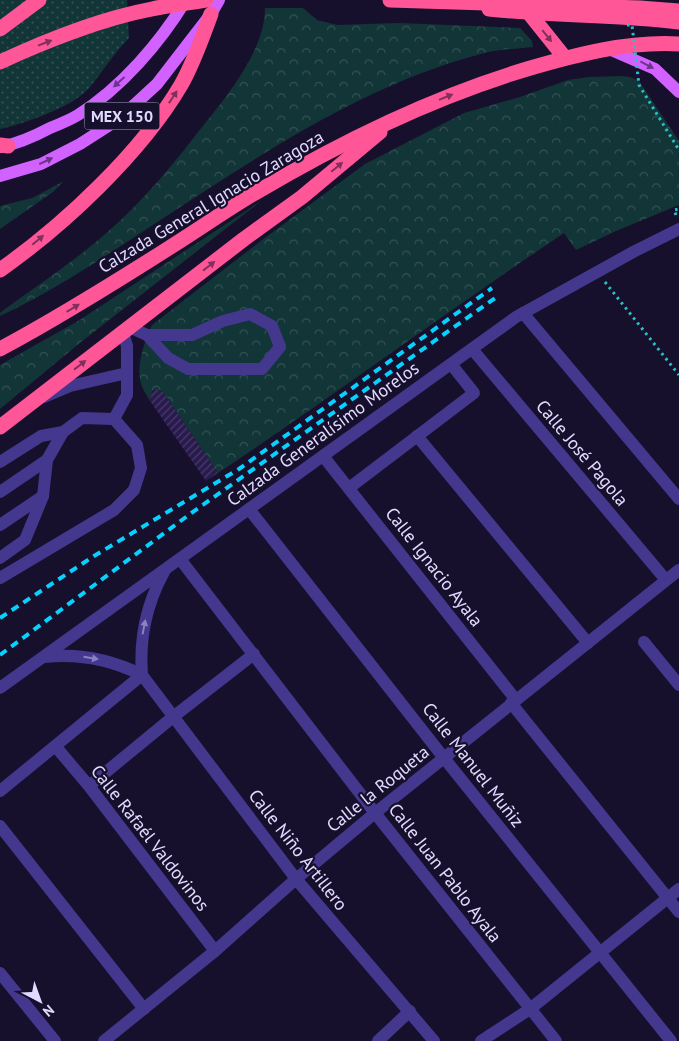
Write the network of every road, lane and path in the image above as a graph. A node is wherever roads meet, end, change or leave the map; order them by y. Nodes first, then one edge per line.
1 (39, 0) edge
2 (186, 0) edge
3 (206, 0) edge
4 (219, 0) edge
5 (390, 0) edge
6 (395, 0) edge
7 (679, 10) edge
8 (529, 13) junction
9 (211, 14) junction
10 (679, 22) edge
11 (623, 25) dead end
12 (0, 29) edge
13 (679, 44) edge
14 (609, 48) junction
15 (565, 58) junction
16 (0, 62) edge
17 (679, 92) edge
18 (400, 115) junction
19 (3, 146) edge
20 (679, 150) edge
21 (0, 176) edge
22 (679, 208) edge
23 (674, 210) dead end
24 (679, 229) edge
25 (0, 270) edge
26 (597, 272) junction
27 (523, 313) junction
28 (126, 330) junction
29 (147, 335) junction
30 (0, 349) edge
31 (472, 349) junction
32 (451, 364) junction
33 (127, 373) junction
34 (679, 375) edge
35 (35, 400) junction
36 (114, 419) junction
37 (0, 427) edge
38 (63, 432) junction
39 (417, 436) junction
40 (324, 456) junction
41 (47, 460) junction
42 (0, 462) edge
43 (349, 488) junction
44 (0, 492) edge
45 (43, 496) junction
46 (679, 499) edge
47 (249, 509) junction
48 (0, 525) edge
49 (0, 558) edge
50 (180, 559) junction
51 (165, 569) junction
52 (679, 570) edge
53 (0, 578) edge
54 (666, 580) junction
55 (644, 642) dead end
56 (588, 643) junction
57 (254, 654) junction
58 (43, 658) junction
59 (142, 675) junction
60 (679, 685) edge
61 (0, 688) edge
62 (514, 701) junction
63 (173, 716) junction
64 (56, 747) junction
65 (444, 758) junction
66 (88, 786) junction
67 (0, 792) edge
68 (375, 812) junction
69 (0, 826) edge
70 (296, 879) junction
71 (679, 889) edge
72 (668, 898) junction
73 (679, 912) edge
74 (215, 951) junction
75 (600, 953) junction
76 (0, 973) edge
77 (144, 1009) junction
78 (530, 1009) junction
79 (410, 1012) junction
80 (55, 1041) edge
81 (104, 1041) edge
82 (378, 1041) edge
83 (434, 1041) edge
84 (481, 1041) edge
85 (556, 1041) edge
86 (671, 1041) edge

1 - 12 highway
2 -> 19 main road, MEX 150
16 -> 3 highway, bridge
4 - 9 main road
5 - 7 highway, bridge
6 - 8 highway
8 - 10 highway
8 -> 15 highway
21 -> 9 main road, MEX 150
25 -> 9 highway
11 - 20 path, bridge
13 - 14 highway, Calzada General Ignacio Zaragoza
14 - 15 highway, Calzada General Ignacio Zaragoza
14 -> 17 main road
18 -> 15 highway, Calzada General Ignacio Zaragoza
28 -> 18 highway
30 -> 18 highway, Calzada General Ignacio Zaragoza
22 - 23 path
24 - 26 street, Calzada Generalísimo Morelos
26 - 27 street, Calzada Generalísimo Morelos
26 - 34 path
27 - 31 street, Calzada Generalísimo Morelos
27 - 46 street
28 - 29 street
28 - 33 street
35 -> 28 highway
29 - 29 street
31 - 32 street, Calzada Generalísimo Morelos
31 - 54 street, Calle José Pagola
32 - 39 street
32 - 40 street, Calzada Generalísimo Morelos
33 - 35 street
33 - 36 street
35 - 37 highway
36 - 38 street
36 - 53 street
38 - 41 street
38 - 42 street
39 - 43 street
39 - 56 street
40 - 43 street, Calle Ignacio Ayala
40 - 47 street, Calzada Generalísimo Morelos
41 - 44 street
41 - 45 street
43 - 62 street, Calle Ignacio Ayala
45 - 48 street
45 - 49 street
47 - 50 street, Calzada Generalísimo Morelos
47 - 65 street, Calle Manuel Muñiz
50 - 51 street, Calzada Generalísimo Morelos
50 - 57 street, Calle Juan Pablo Ayala
51 - 58 street, Calzada Generalísimo Morelos
59 -> 51 street
52 - 54 street, Calle la Roqueta
54 - 56 street, Calle la Roqueta
55 - 60 street
56 - 62 street, Calle la Roqueta
57 - 63 street
57 - 68 street, Calle Juan Pablo Ayala
58 -> 59 street
58 - 61 street, Calzada Generalísimo Morelos
59 - 63 street, Calle Niño Artillero
59 - 64 street
62 - 65 street, Calle la Roqueta
62 - 72 street, Calle Ignacio Ayala
63 - 66 street
63 - 70 street, Calle Niño Artillero
64 - 66 street, Calle Rafaél Valdovinos
64 - 67 street
65 - 68 street, Calle la Roqueta
65 - 75 street, Calle Manuel Muñiz
66 - 74 street, Calle Rafaél Valdovinos
68 - 70 street, Calle la Roqueta
68 - 78 street, Calle Juan Pablo Ayala
69 - 77 street
70 - 74 street, Calle la Roqueta
70 - 79 street, Calle Niño Artillero
71 - 72 street
72 - 73 street, Calle Ignacio Ayala
72 - 75 street
74 - 77 street, Calle la Roqueta
75 - 78 street
75 - 86 street, Calle Manuel Muñiz
76 - 80 street
77 - 81 street, Calle la Roqueta
78 - 84 street
78 - 85 street, Calle Juan Pablo Ayala
79 - 82 street
79 - 83 street, Calle Niño Artillero

